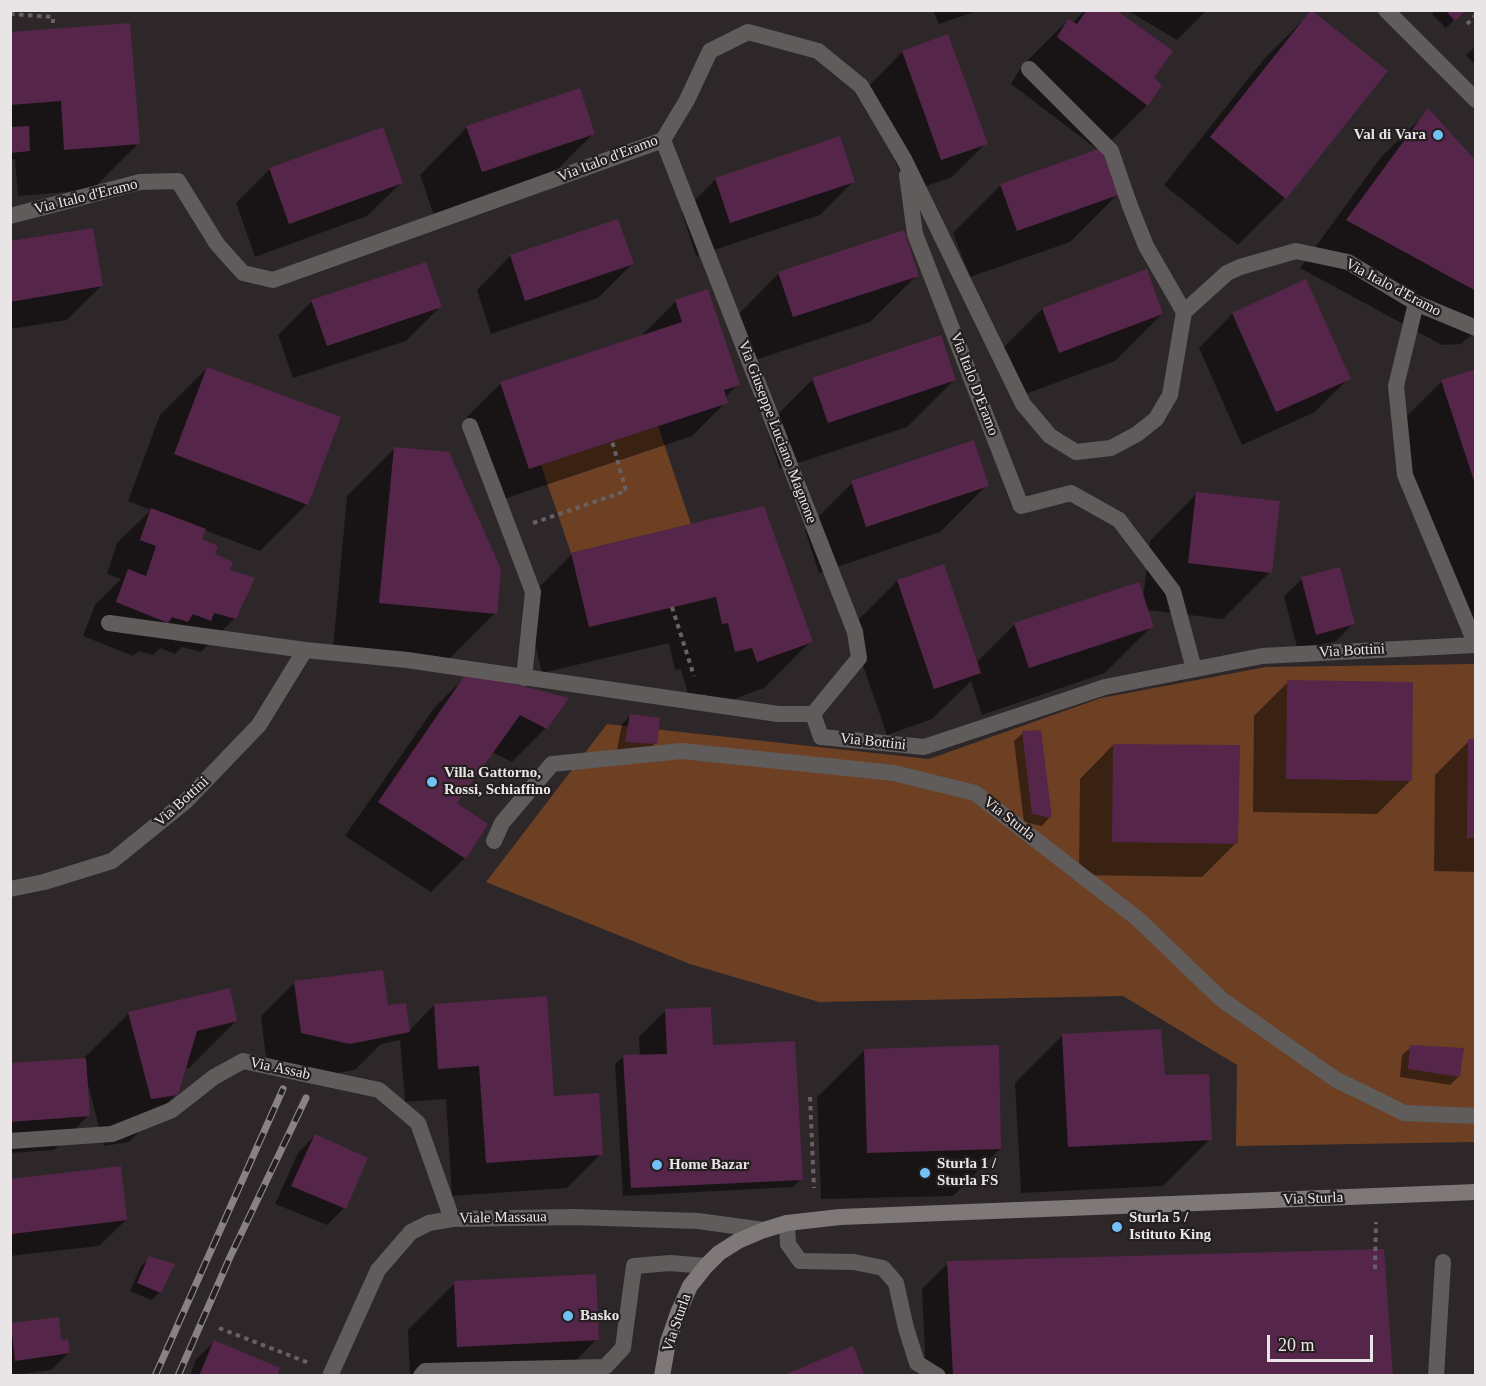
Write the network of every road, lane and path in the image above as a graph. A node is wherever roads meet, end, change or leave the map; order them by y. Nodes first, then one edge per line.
1 (1386, 10) edge
2 (10, 14) edge
3 (1476, 15) edge
4 (53, 23) dead end
5 (1467, 24) dead end
6 (1029, 69) dead end
7 (1476, 100) edge
8 (663, 140) junction
9 (904, 159) junction
10 (10, 216) edge
11 (1416, 303) junction
12 (1184, 312) junction
13 (1476, 328) edge
14 (470, 426) dead end
15 (612, 441) dead end
16 (510, 531) junction
17 (672, 607) dead end
18 (109, 623) dead end
19 (1475, 645) edge
20 (305, 650) junction
21 (1194, 669) junction
22 (524, 678) junction
23 (702, 703) junction
24 (813, 714) junction
25 (494, 841) dead end
26 (10, 890) edge
27 (810, 1097) dead end
28 (1476, 1116) edge
29 (10, 1141) edge
30 (814, 1188) dead end
31 (1476, 1192) edge
32 (452, 1219) junction
33 (787, 1223) junction
34 (1375, 1226) dead end
35 (764, 1230) junction
36 (1443, 1262) dead end
37 (706, 1266) junction
38 (1375, 1269) dead end
39 (219, 1329) dead end
40 (331, 1374) edge
41 (421, 1376) edge
42 (662, 1376) edge
43 (938, 1376) edge
44 (1436, 1376) edge

1 - 7 street
2 - 4 path
3 - 5 path
6 - 12 street
8 - 9 street, Via Italo d'Eramo
8 - 10 street, Via Italo d'Eramo
8 - 24 street, Via Giuseppe Luciano Magnone
9 - 12 street, Via Italo d'Eramo
9 - 21 street, Via Italo D'Eramo
11 - 12 street, Via Italo d'Eramo
11 - 13 street, Via Italo d'Eramo
11 - 19 street
14 - 16 street
15 - 16 path
16 - 22 street
17 - 23 path
18 - 20 street
19 - 21 street, Via Bottini
20 - 22 street
20 - 26 street, Via Bottini
21 - 24 street, Via Bottini
22 - 23 street
23 - 24 street
25 - 28 street, Via Sturla
27 - 30 path
29 - 32 street, Via Assab
31 - 33 main road, Via Sturla
32 - 35 street, Viale Massaua
32 - 40 street, Viale Massaua
33 - 35 main road, Via Sturla
33 - 43 street
34 - 38 path
35 - 37 main road, Via Sturla
36 - 44 street
37 - 41 street
37 - 42 main road, Via Sturla
39 - 40 path

